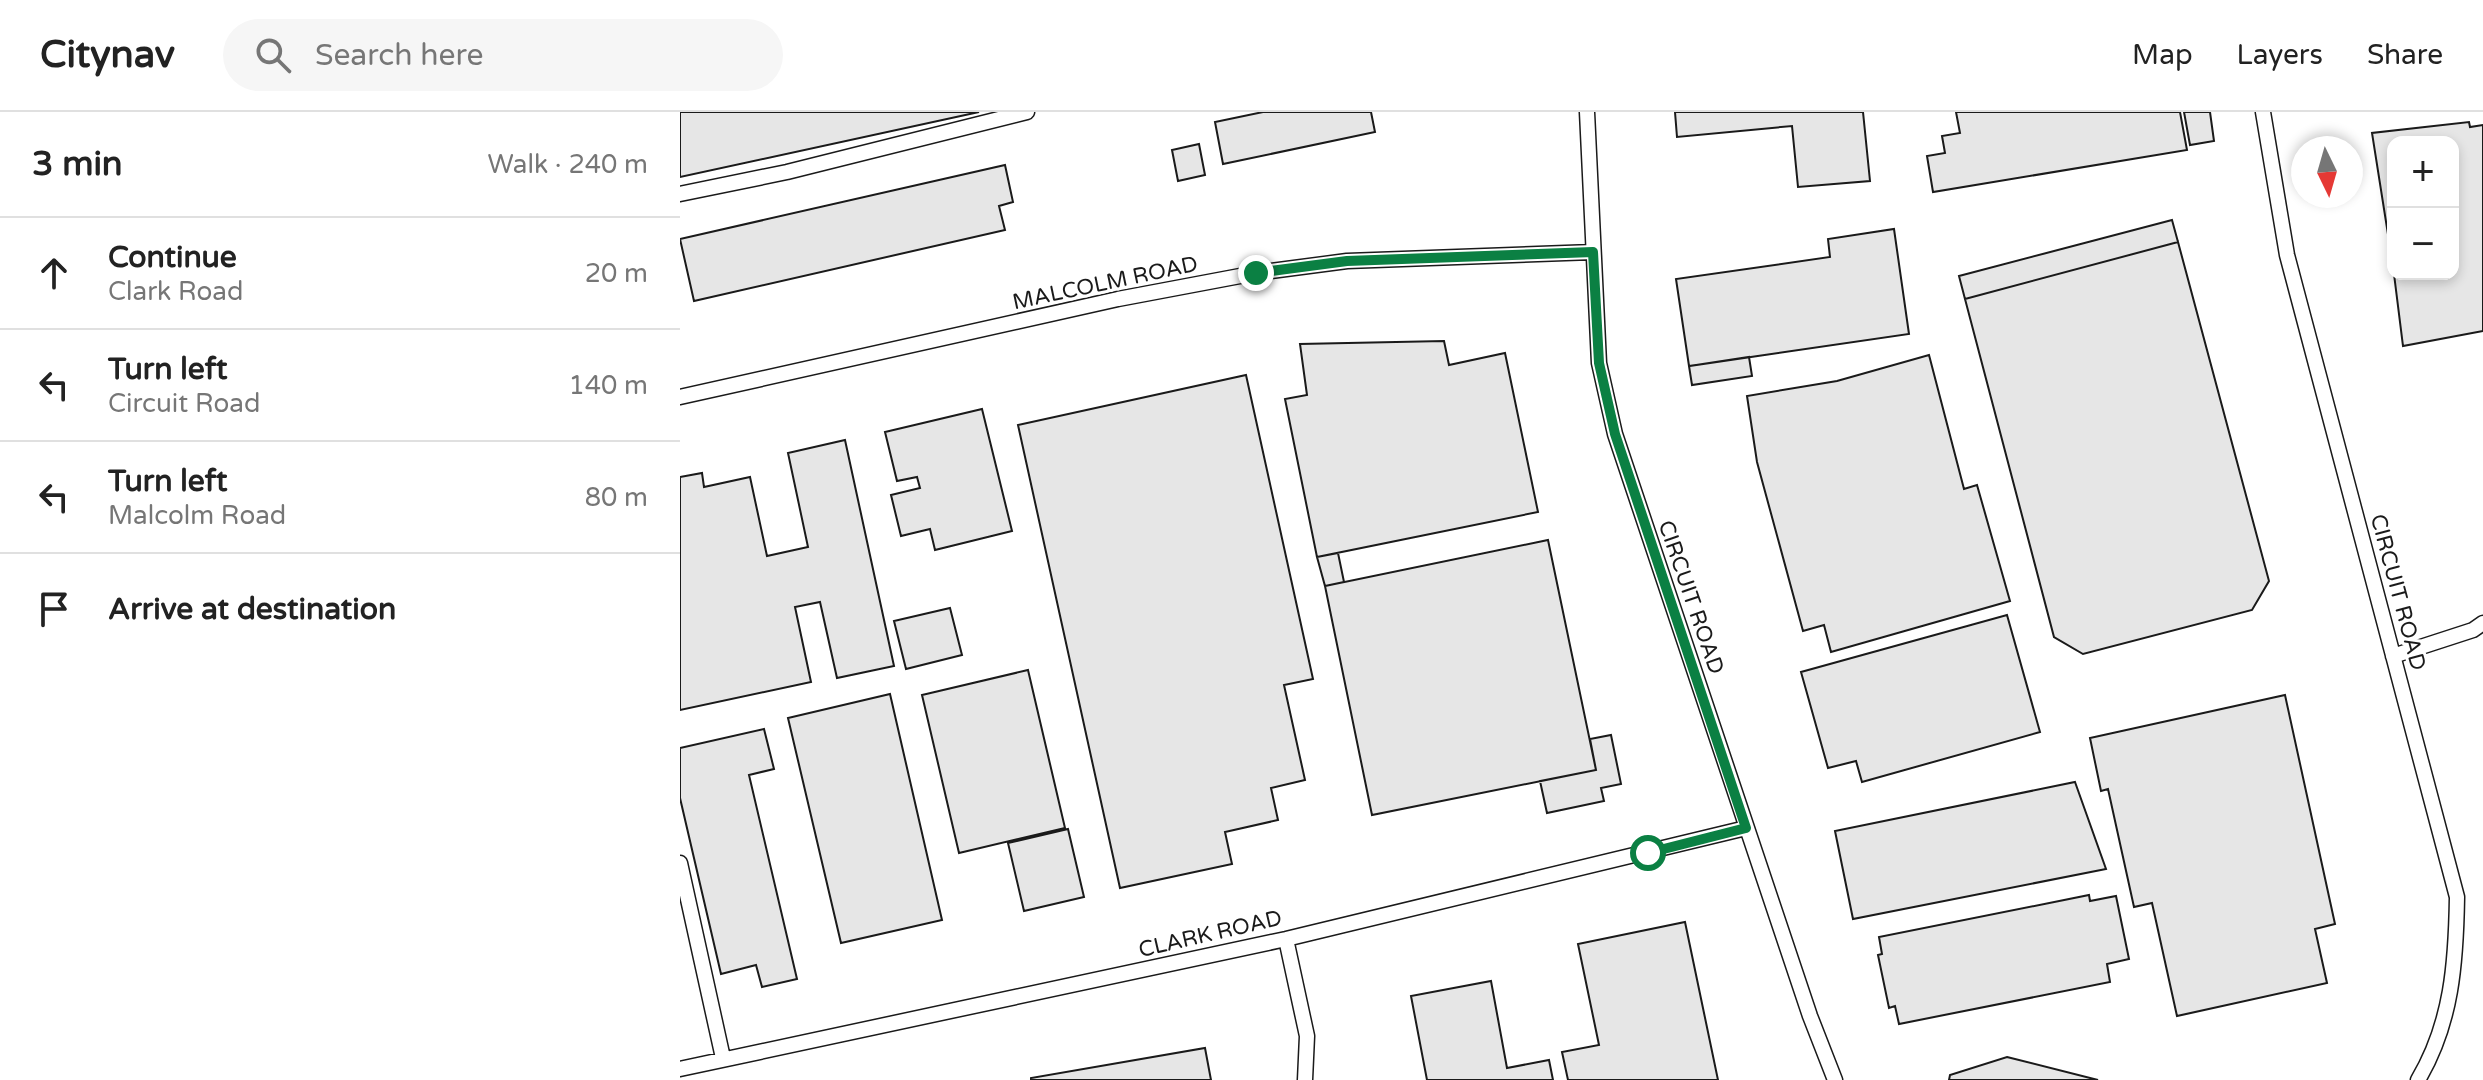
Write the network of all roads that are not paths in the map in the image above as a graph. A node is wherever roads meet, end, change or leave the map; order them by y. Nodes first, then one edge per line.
1 (1027, 112) edge
2 (1587, 112) edge
3 (2263, 112) edge
4 (680, 194) edge
5 (1593, 252) junction
6 (680, 397) edge
7 (2480, 631) edge
8 (2393, 656) junction
9 (1746, 828) junction
10 (680, 863) edge
11 (1286, 939) junction
12 (723, 1058) junction
13 (680, 1069) edge
14 (2425, 1077) edge
15 (1305, 1080) edge
16 (1835, 1080) edge

1 - 4 lane
2 - 5 lane, CIRCUIT ROAD
3 - 8 lane, CIRCUIT ROAD
5 - 6 lane, MALCOLM ROAD
5 - 9 lane, CIRCUIT ROAD
7 - 8 lane
8 - 14 lane, CIRCUIT ROAD
9 - 11 lane, CLARK ROAD
9 - 16 lane, CIRCUIT ROAD
10 - 12 lane
11 - 12 lane, CLARK ROAD
11 - 15 lane
12 - 13 lane, CLARK ROAD

